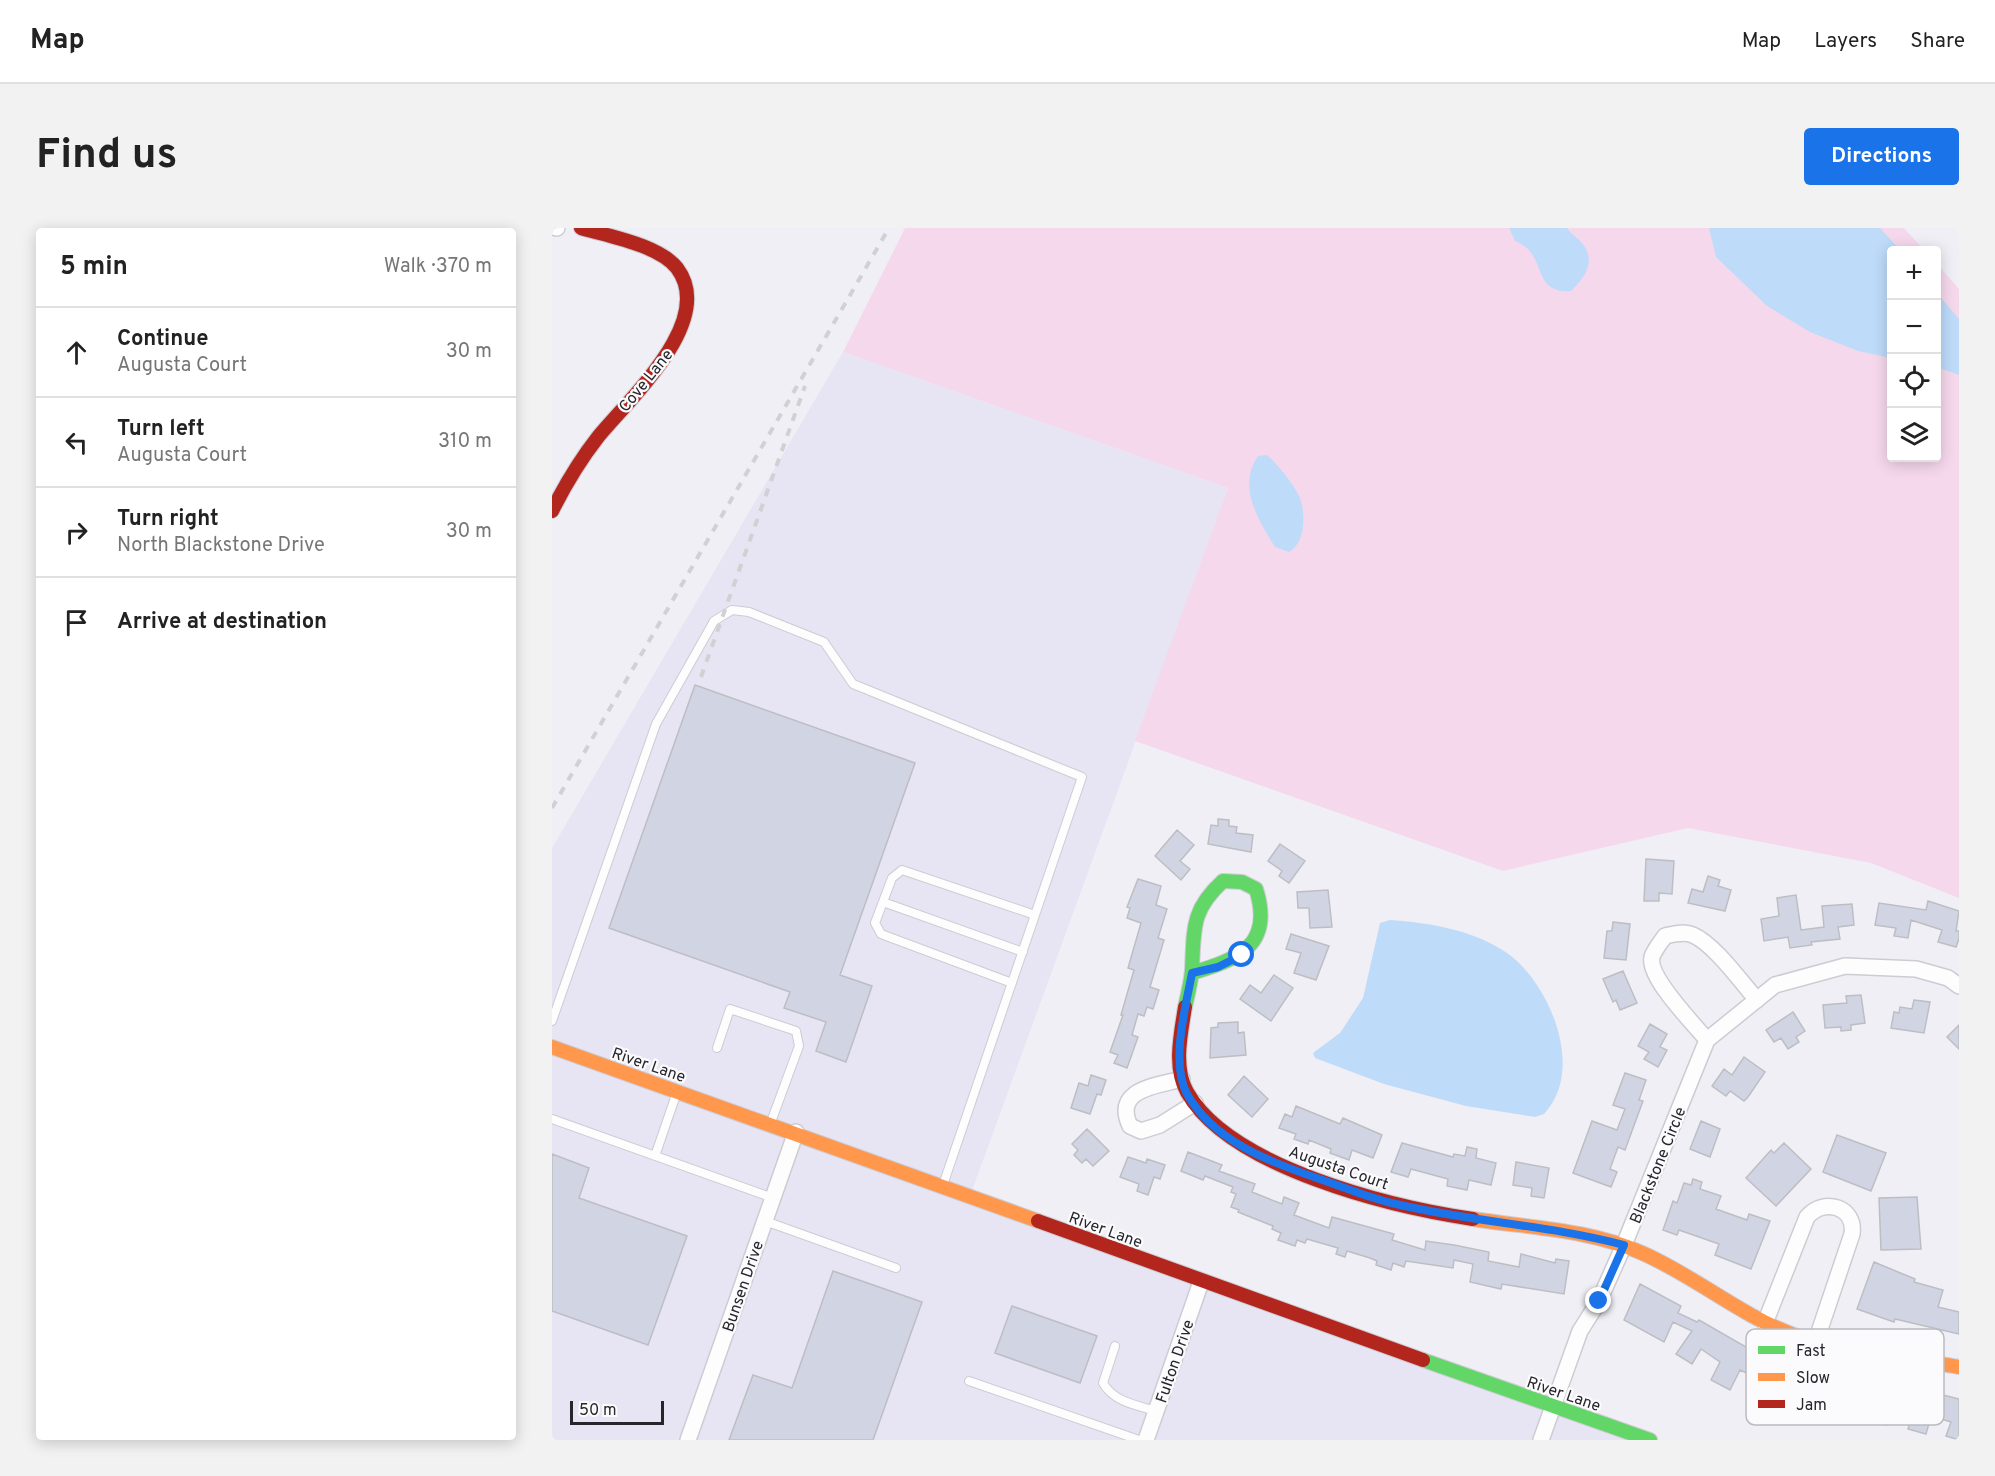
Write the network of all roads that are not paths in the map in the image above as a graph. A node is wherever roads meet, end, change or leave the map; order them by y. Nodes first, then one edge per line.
1 (581, 228) edge
2 (552, 511) edge
3 (883, 902) junction
4 (1035, 915) junction
5 (1023, 952) junction
6 (1192, 973) junction
7 (1012, 983) junction
8 (1959, 986) edge
9 (1757, 1000) junction
10 (552, 1021) edge
11 (1707, 1040) junction
12 (552, 1047) edge
13 (717, 1047) dead end
14 (1182, 1079) junction
15 (677, 1091) junction
16 (1195, 1103) junction
17 (552, 1119) edge
18 (770, 1123) junction
19 (796, 1132) junction
20 (655, 1156) junction
21 (943, 1186) junction
22 (773, 1198) junction
23 (765, 1221) junction
24 (1624, 1245) junction
25 (896, 1268) dead end
26 (1201, 1282) junction
27 (1765, 1323) junction
28 (1779, 1329) edge
29 (1820, 1329) edge
30 (1114, 1346) dead end
31 (1944, 1364) edge
32 (1959, 1367) edge
33 (969, 1381) dead end
34 (1552, 1407) junction
35 (1156, 1411) junction
36 (688, 1440) edge
37 (1139, 1440) edge
38 (1146, 1440) edge
39 (1541, 1440) edge
40 (1650, 1440) edge

1 - 2 street, Cove Lane
3 - 4 lane
3 - 5 lane
3 - 7 lane
4 - 5 lane
4 - 10 lane
5 - 7 lane
6 - 6 street, Augusta Court
6 - 14 street, Augusta Court
7 - 21 lane
8 - 9 street, Blackstone Circle
9 - 11 street, Blackstone Circle
9 - 11 street
11 - 24 street, Blackstone Circle
12 - 15 street, River Lane
13 - 18 lane
14 - 16 street, Augusta Court
14 - 16 street
15 - 18 street, River Lane
15 - 20 lane
16 - 24 street, Augusta Court
17 - 20 lane
18 - 19 street, River Lane
19 - 21 street, River Lane
19 - 22 street, Bunsen Drive
20 - 22 lane
21 - 26 street, River Lane
22 - 23 street, Bunsen Drive
23 - 25 lane
23 - 36 street, Bunsen Drive
24 - 27 street
24 - 34 street, Blackstone Circle
26 - 34 street, River Lane
26 - 35 street, Fulton Drive
27 - 28 street
27 - 29 street
30 - 35 lane
31 - 32 street
33 - 37 lane
34 - 39 street, Blackstone Circle
34 - 40 street, River Lane
35 - 38 street, Fulton Drive

